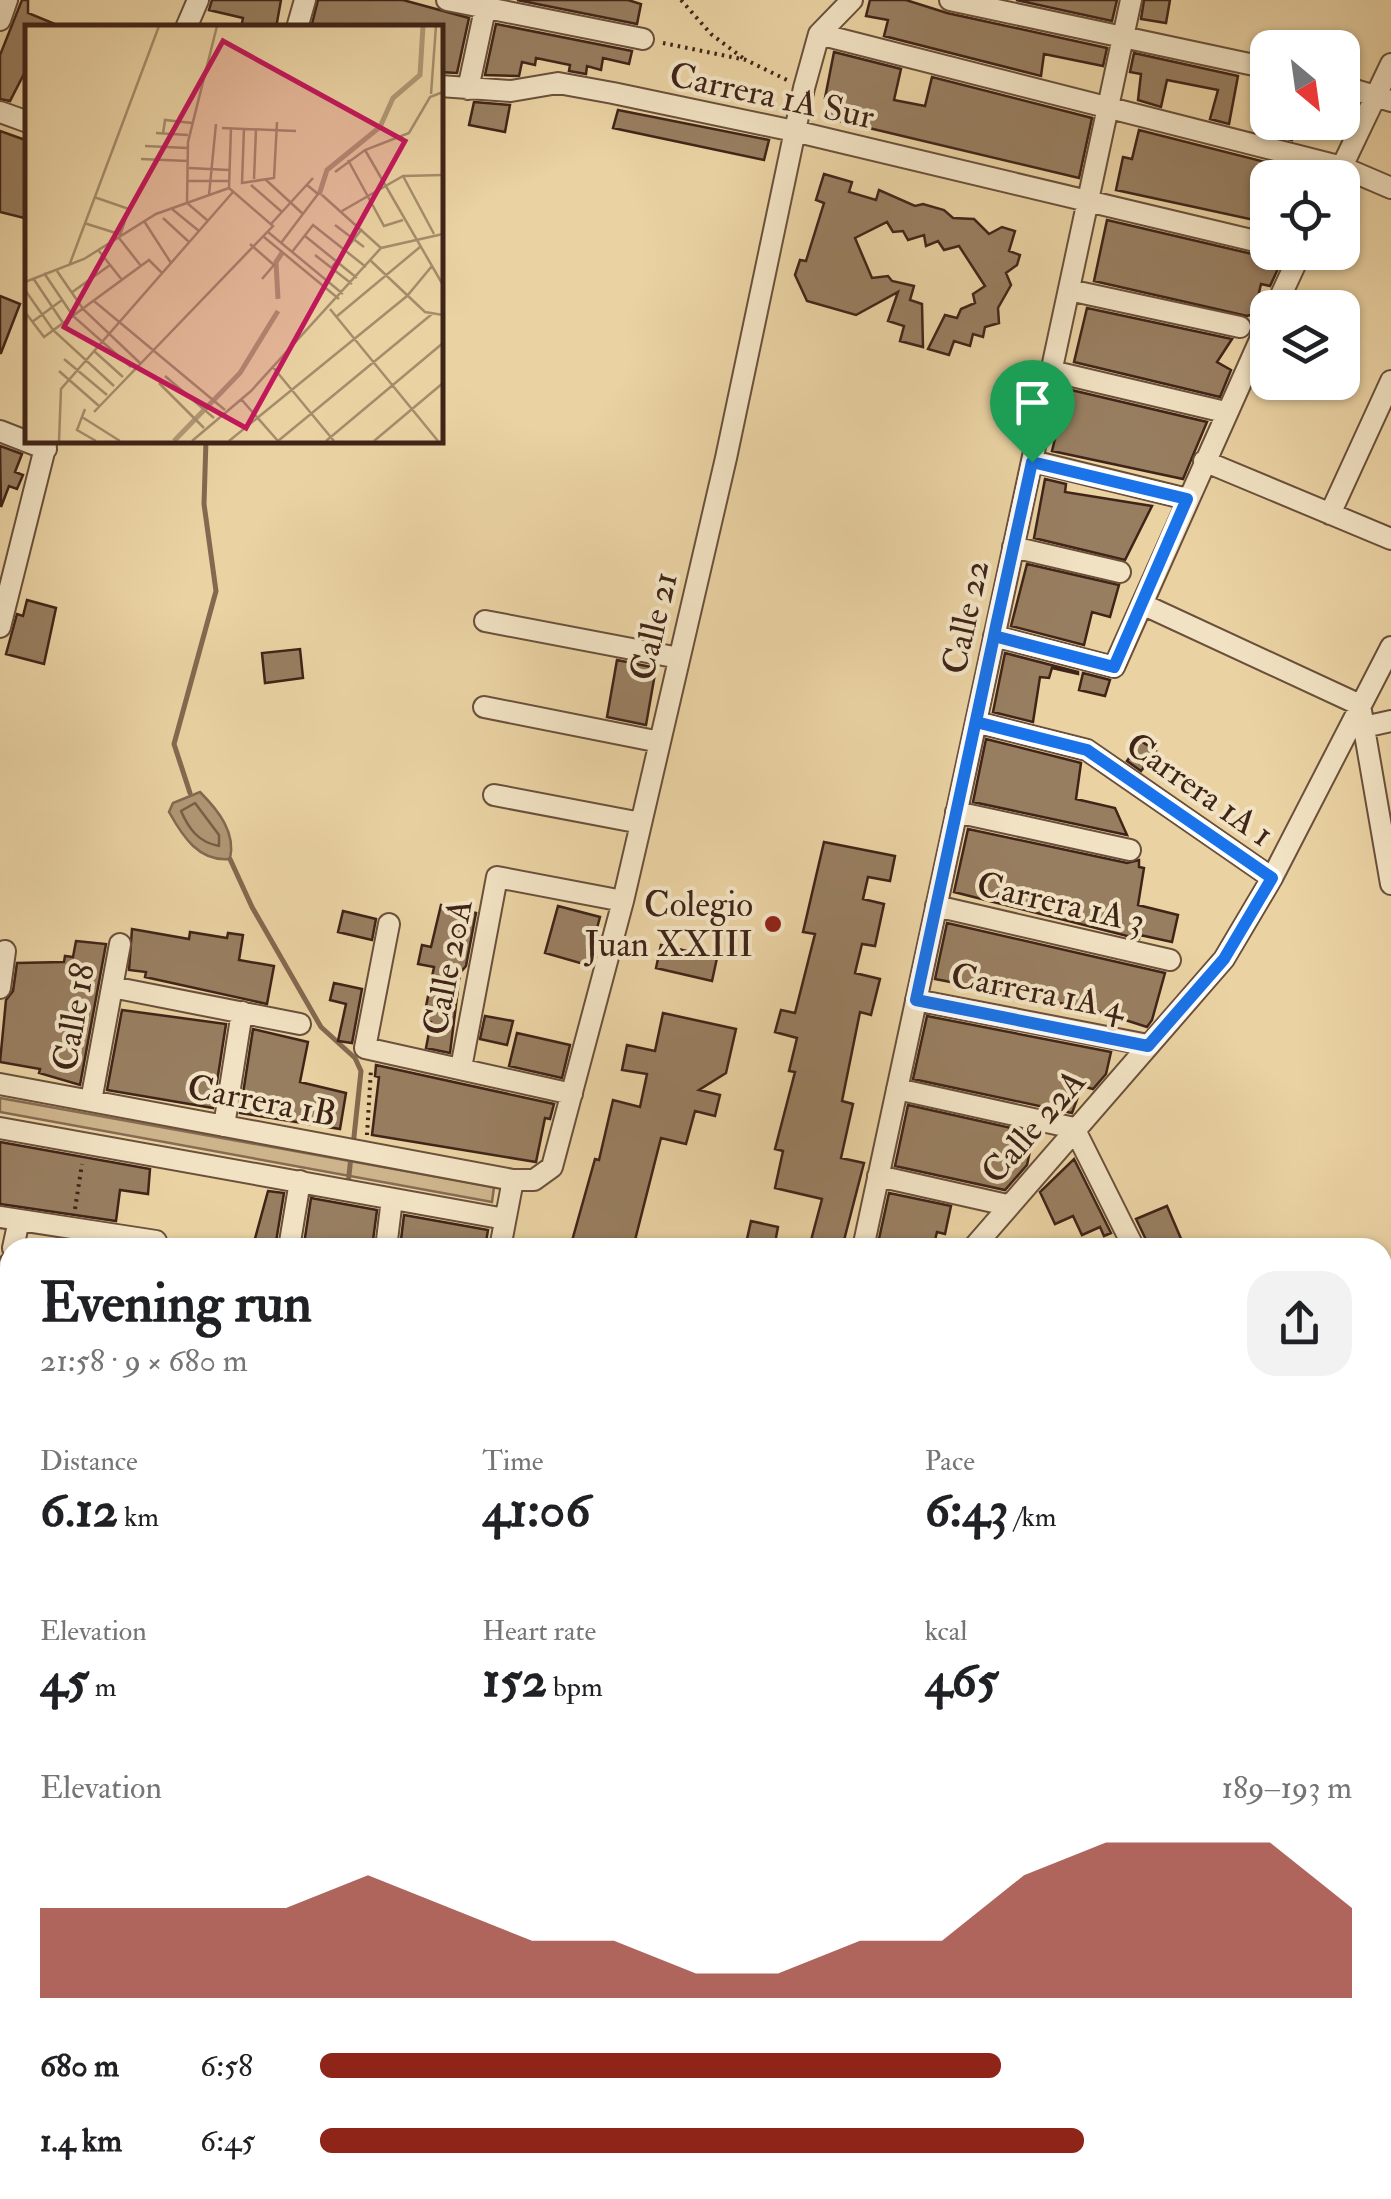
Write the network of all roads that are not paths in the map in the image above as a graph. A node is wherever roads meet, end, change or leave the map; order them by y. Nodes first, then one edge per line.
1 (7, 0) edge
2 (198, 0) edge
3 (304, 0) edge
4 (447, 0) edge
5 (852, 0) edge
6 (950, 0) edge
7 (1131, 0) edge
8 (486, 4) edge
9 (0, 20) edge
10 (187, 25) edge
11 (298, 25) edge
12 (820, 34) junction
13 (1123, 37) junction
14 (644, 40) road end
15 (1250, 64) edge
16 (1391, 64) edge
17 (442, 86) edge
18 (468, 88) junction
19 (1384, 98) edge
20 (1108, 105) junction
21 (0, 112) edge
22 (25, 121) edge
23 (794, 131) junction
24 (1298, 160) edge
25 (1347, 160) edge
26 (1360, 178) edge
27 (1391, 188) edge
28 (1088, 202) junction
29 (1250, 240) edge
30 (1069, 290) junction
31 (1240, 327) dead end
32 (1250, 360) edge
33 (1051, 371) junction
34 (1391, 381) edge
35 (1225, 412) junction
36 (0, 430) edge
37 (25, 438) edge
38 (46, 444) edge
39 (1204, 461) junction
40 (1032, 462) junction
41 (1187, 499) junction
42 (1330, 514) junction
43 (1391, 540) edge
44 (1013, 547) junction
45 (1120, 572) dead end
46 (1142, 604) junction
47 (485, 621) dead end
48 (0, 626) edge
49 (994, 636) junction
50 (1391, 647) edge
51 (679, 658) junction
52 (1360, 704) junction
53 (484, 707) dead end
54 (1391, 721) edge
55 (976, 722) junction
56 (1364, 726) junction
57 (660, 742) junction
58 (494, 795) dead end
59 (956, 812) junction
60 (641, 824) junction
61 (1130, 850) dead end
62 (1272, 878) junction
63 (1391, 884) edge
64 (623, 901) junction
65 (936, 906) junction
66 (388, 924) dead end
67 (120, 944) dead end
68 (5, 951) dead end
69 (1170, 960) dead end
70 (112, 986) junction
71 (0, 988) edge
72 (916, 1000) junction
73 (242, 1012) junction
74 (300, 1024) dead end
75 (1148, 1046) junction
76 (460, 1068) junction
77 (0, 1084) edge
78 (897, 1089) junction
79 (572, 1094) junction
80 (90, 1101) junction
81 (224, 1126) junction
82 (0, 1128) edge
83 (1074, 1128) junction
84 (878, 1176) junction
85 (513, 1180) junction
86 (300, 1181) junction
87 (392, 1199) junction
88 (1007, 1206) junction
89 (9, 1218) edge
90 (505, 1219) junction
91 (137, 1238) edge
92 (291, 1238) edge
93 (387, 1238) edge
94 (502, 1238) edge
95 (865, 1238) edge
96 (981, 1238) edge
97 (1129, 1238) edge

1 - 9 street
2 - 10 street
3 - 11 street
4 - 8 street
5 - 12 street, Calle 21
6 - 13 street
7 - 13 street, Calle 22
8 - 14 street
8 - 18 street
12 - 20 street
12 - 23 street, Calle 21
13 - 15 street
13 - 20 street, Calle 22
16 - 19 street
17 - 18 street, Carrera 1A Sur
18 - 23 street, Carrera 1A Sur
19 - 25 street
20 - 24 street
20 - 28 street, Calle 22
21 - 22 street
23 - 28 street, Carrera 1A Sur
23 - 51 street, Calle 21
26 - 27 street
28 - 29 street, Carrera 1A Sur
28 - 30 street, Calle 22
30 - 31 street
30 - 33 street, Calle 22
32 - 35 street
33 - 35 street
33 - 40 street, Calle 22
34 - 42 street
35 - 39 street
36 - 37 street
38 - 48 street
39 - 41 street
39 - 42 street
40 - 41 street
40 - 44 street, Calle 22
41 - 46 street
42 - 43 street
44 - 45 street
44 - 49 street, Calle 22
46 - 49 street
46 - 52 street
47 - 51 street
49 - 55 street, Calle 22
50 - 52 street, Calle 22A
51 - 57 street, Calle 21
52 - 56 street
52 - 62 street, Calle 22A
53 - 57 street
54 - 56 street
55 - 59 street, Calle 22
55 - 62 street, Carrera 1A 1
56 - 63 street
57 - 60 street, Calle 21
58 - 60 street
59 - 61 street
59 - 65 street, Calle 22
60 - 64 street, Calle 21
62 - 75 street, Calle 22A
64 - 76 street, Calle 20A
64 - 79 street, Calle 21
65 - 69 street, Carrera 1A 3
65 - 72 street, Calle 22
66 - 76 street
67 - 70 street, Calle 18
68 - 71 street
70 - 73 street
70 - 80 street, Calle 18
72 - 75 street, Carrera 1A 4
72 - 78 street, Calle 22
73 - 74 street
73 - 81 street
75 - 83 street, Calle 22A
76 - 79 street
77 - 80 street, Carrera 1B
78 - 83 street
78 - 84 street, Calle 22
79 - 85 street, Calle 21
80 - 81 street, Carrera 1B
81 - 85 street, Carrera 1B
82 - 86 street, Carrera 1B
83 - 88 street, Calle 22A
83 - 97 street
84 - 88 street
84 - 95 street, Calle 22
85 - 90 street
86 - 87 street, Carrera 1B
86 - 92 street
87 - 90 street, Carrera 1B
87 - 93 street
88 - 96 street, Calle 22A
89 - 91 street
90 - 94 street

